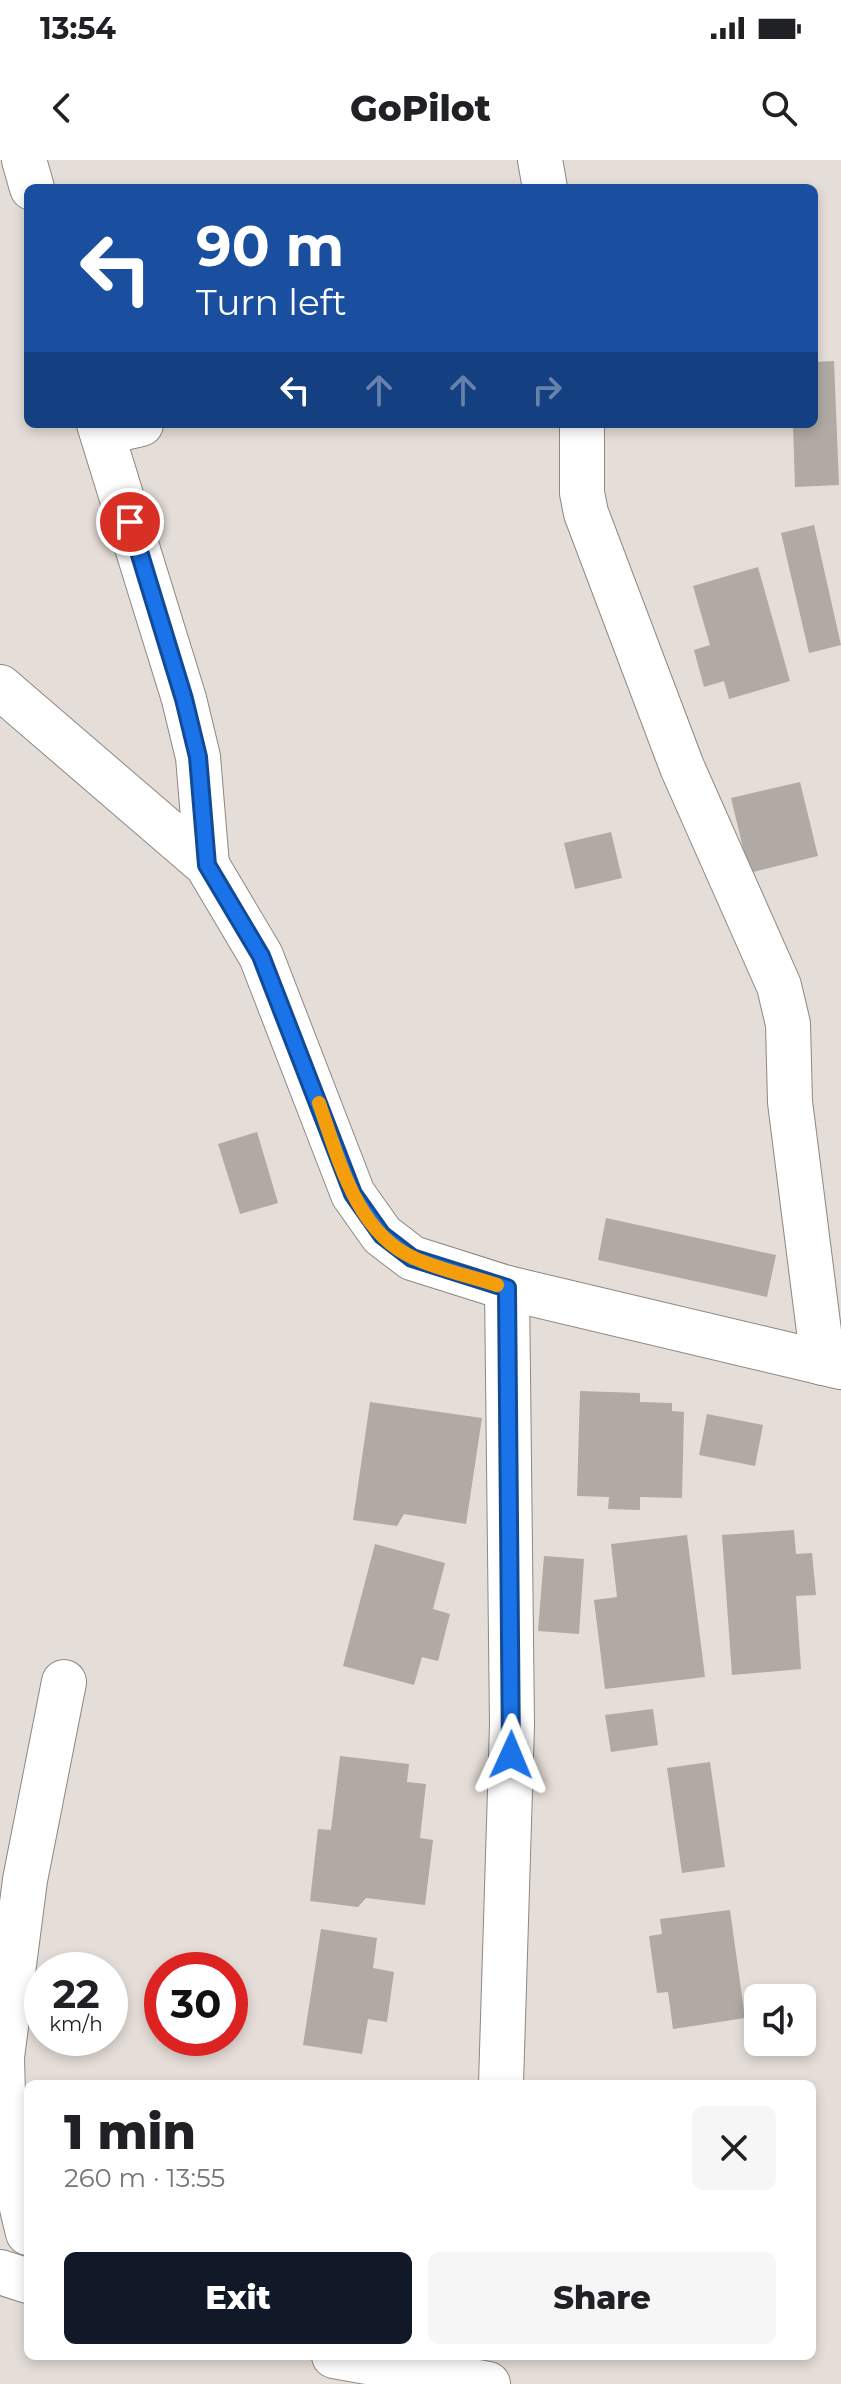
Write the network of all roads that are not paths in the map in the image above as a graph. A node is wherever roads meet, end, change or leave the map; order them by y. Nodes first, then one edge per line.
1 (24, 160) edge
2 (540, 160) edge
3 (31, 184) edge
4 (544, 184) edge
5 (114, 428) edge
6 (582, 428) edge
7 (0, 687) edge
8 (207, 865) junction
9 (507, 1288) junction
10 (832, 1365) edge
11 (64, 1682) dead end
12 (501, 2080) edge
13 (24, 2216) edge
14 (0, 2272) edge
15 (24, 2280) edge
16 (356, 2360) edge
17 (506, 2360) edge
18 (488, 2384) edge
19 (507, 2384) edge

1 - 3 street
2 - 4 street
5 - 8 street
6 - 10 street
7 - 8 street
8 - 9 street
9 - 10 street
9 - 12 street
11 - 13 street
14 - 15 street
16 - 18 street
17 - 19 street

